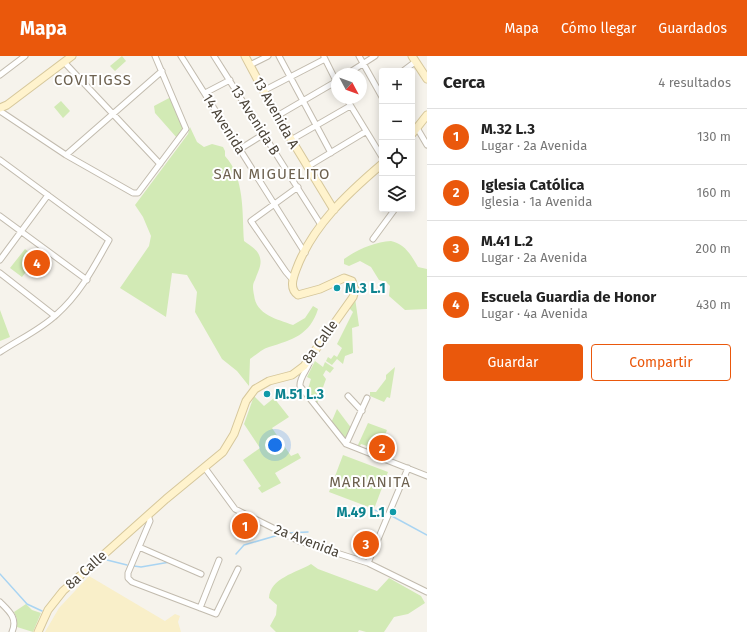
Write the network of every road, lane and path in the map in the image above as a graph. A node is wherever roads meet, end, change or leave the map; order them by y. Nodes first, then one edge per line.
1 (25, 56) edge
2 (72, 56) edge
3 (155, 56) edge
4 (181, 56) edge
5 (214, 56) edge
6 (245, 56) edge
7 (268, 56) edge
8 (279, 56) edge
9 (359, 56) edge
10 (375, 56) edge
11 (324, 57) edge
12 (414, 59) edge
13 (64, 62) junction
14 (363, 64) junction
15 (250, 65) junction
16 (357, 68) edge
17 (406, 68) edge
18 (331, 70) edge
19 (162, 71) junction
20 (0, 75) edge
21 (290, 77) junction
22 (427, 79) edge
23 (230, 80) junction
24 (331, 86) edge
25 (379, 88) edge
26 (263, 91) junction
27 (205, 93) junction
28 (303, 102) junction
29 (350, 106) joint
30 (0, 110) edge
31 (113, 113) junction
32 (427, 115) edge
33 (277, 116) junction
34 (317, 127) junction
35 (415, 130) edge
36 (365, 132) junction
37 (415, 132) edge
38 (264, 134) junction
39 (291, 140) junction
40 (427, 145) edge
41 (240, 149) junction
42 (331, 153) junction
43 (379, 153) edge
44 (66, 155) junction
45 (0, 160) edge
46 (160, 164) junction
47 (307, 167) junction
48 (379, 167) edge
49 (298, 187) junction
50 (48, 195) junction
51 (274, 203) junction
52 (334, 210) junction
53 (392, 212) edge
54 (0, 216) edge
55 (322, 225) junction
56 (20, 231) junction
57 (373, 239) dead end
58 (305, 253) junction
59 (0, 260) edge
60 (0, 273) edge
61 (87, 280) junction
62 (293, 280) junction
63 (55, 316) junction
64 (0, 352) edge
65 (312, 356) junction
66 (348, 396) dead end
67 (367, 398) dead end
68 (362, 411) junction
69 (346, 444) junction
70 (205, 468) junction
71 (408, 468) junction
72 (427, 476) edge
73 (148, 515) junction
74 (139, 547) junction
75 (219, 560) dead end
76 (368, 563) junction
77 (238, 569) dead end
78 (201, 574) dead end
79 (427, 592) edge
80 (0, 603) edge
81 (200, 608) junction
82 (12, 632) edge
83 (38, 632) edge

1 - 20 street
2 - 13 main road
3 - 19 street
4 - 27 street, 14 Avenida
5 - 23 street, 13 Avenida B
6 - 15 main road, 13 Avenida A
7 - 15 street
8 - 21 street
9 - 14 street
10 - 14 street
11 - 18 street
11 - 21 street
12 - 17 street
12 - 22 main road
13 - 30 main road
13 - 31 street
14 - 16 street
14 - 25 street
15 - 26 main road, 13 Avenida A
19 - 31 street
19 - 46 street
21 - 26 street
21 - 28 street
23 - 27 street
23 - 38 street, 13 Avenida B
24 - 28 street
26 - 33 main road, 13 Avenida A
27 - 41 street, 14 Avenida
28 - 33 street
28 - 34 street
29 - 34 street
29 - 36 street
30 - 44 street
31 - 44 street
31 - 46 street
32 - 35 main road
33 - 39 main road, 13 Avenida A
34 - 39 street
34 - 42 street
36 - 42 street
36 - 43 street
37 - 40 street
38 - 41 street
38 - 49 street, 13 Avenida B
39 - 47 main road, 13 Avenida A
41 - 51 street, 14 Avenida
42 - 47 street
44 - 46 street
45 - 50 street
47 - 52 main road, 13 Avenida A
48 - 52 main road
49 - 51 street
49 - 55 street, 13 Avenida B
50 - 56 street
50 - 61 street
51 - 58 street, 14 Avenida
51 - 62 street
52 - 55 main road
53 - 57 street
54 - 56 street
55 - 58 main road
56 - 59 street
56 - 61 street
58 - 62 main road
60 - 63 street
61 - 63 street
62 - 65 main road, 8a Calle
63 - 64 street
65 - 69 street
65 - 70 main road, 8a Calle
66 - 68 street
67 - 68 street
68 - 69 street
69 - 71 street
70 - 73 main road, 8a Calle
70 - 76 street, 2a Avenida
71 - 72 street
71 - 76 street
73 - 74 street
73 - 83 main road, 8a Calle
74 - 78 street
74 - 81 street
75 - 81 street
76 - 79 street, 2a Avenida
77 - 81 street
80 - 82 street

